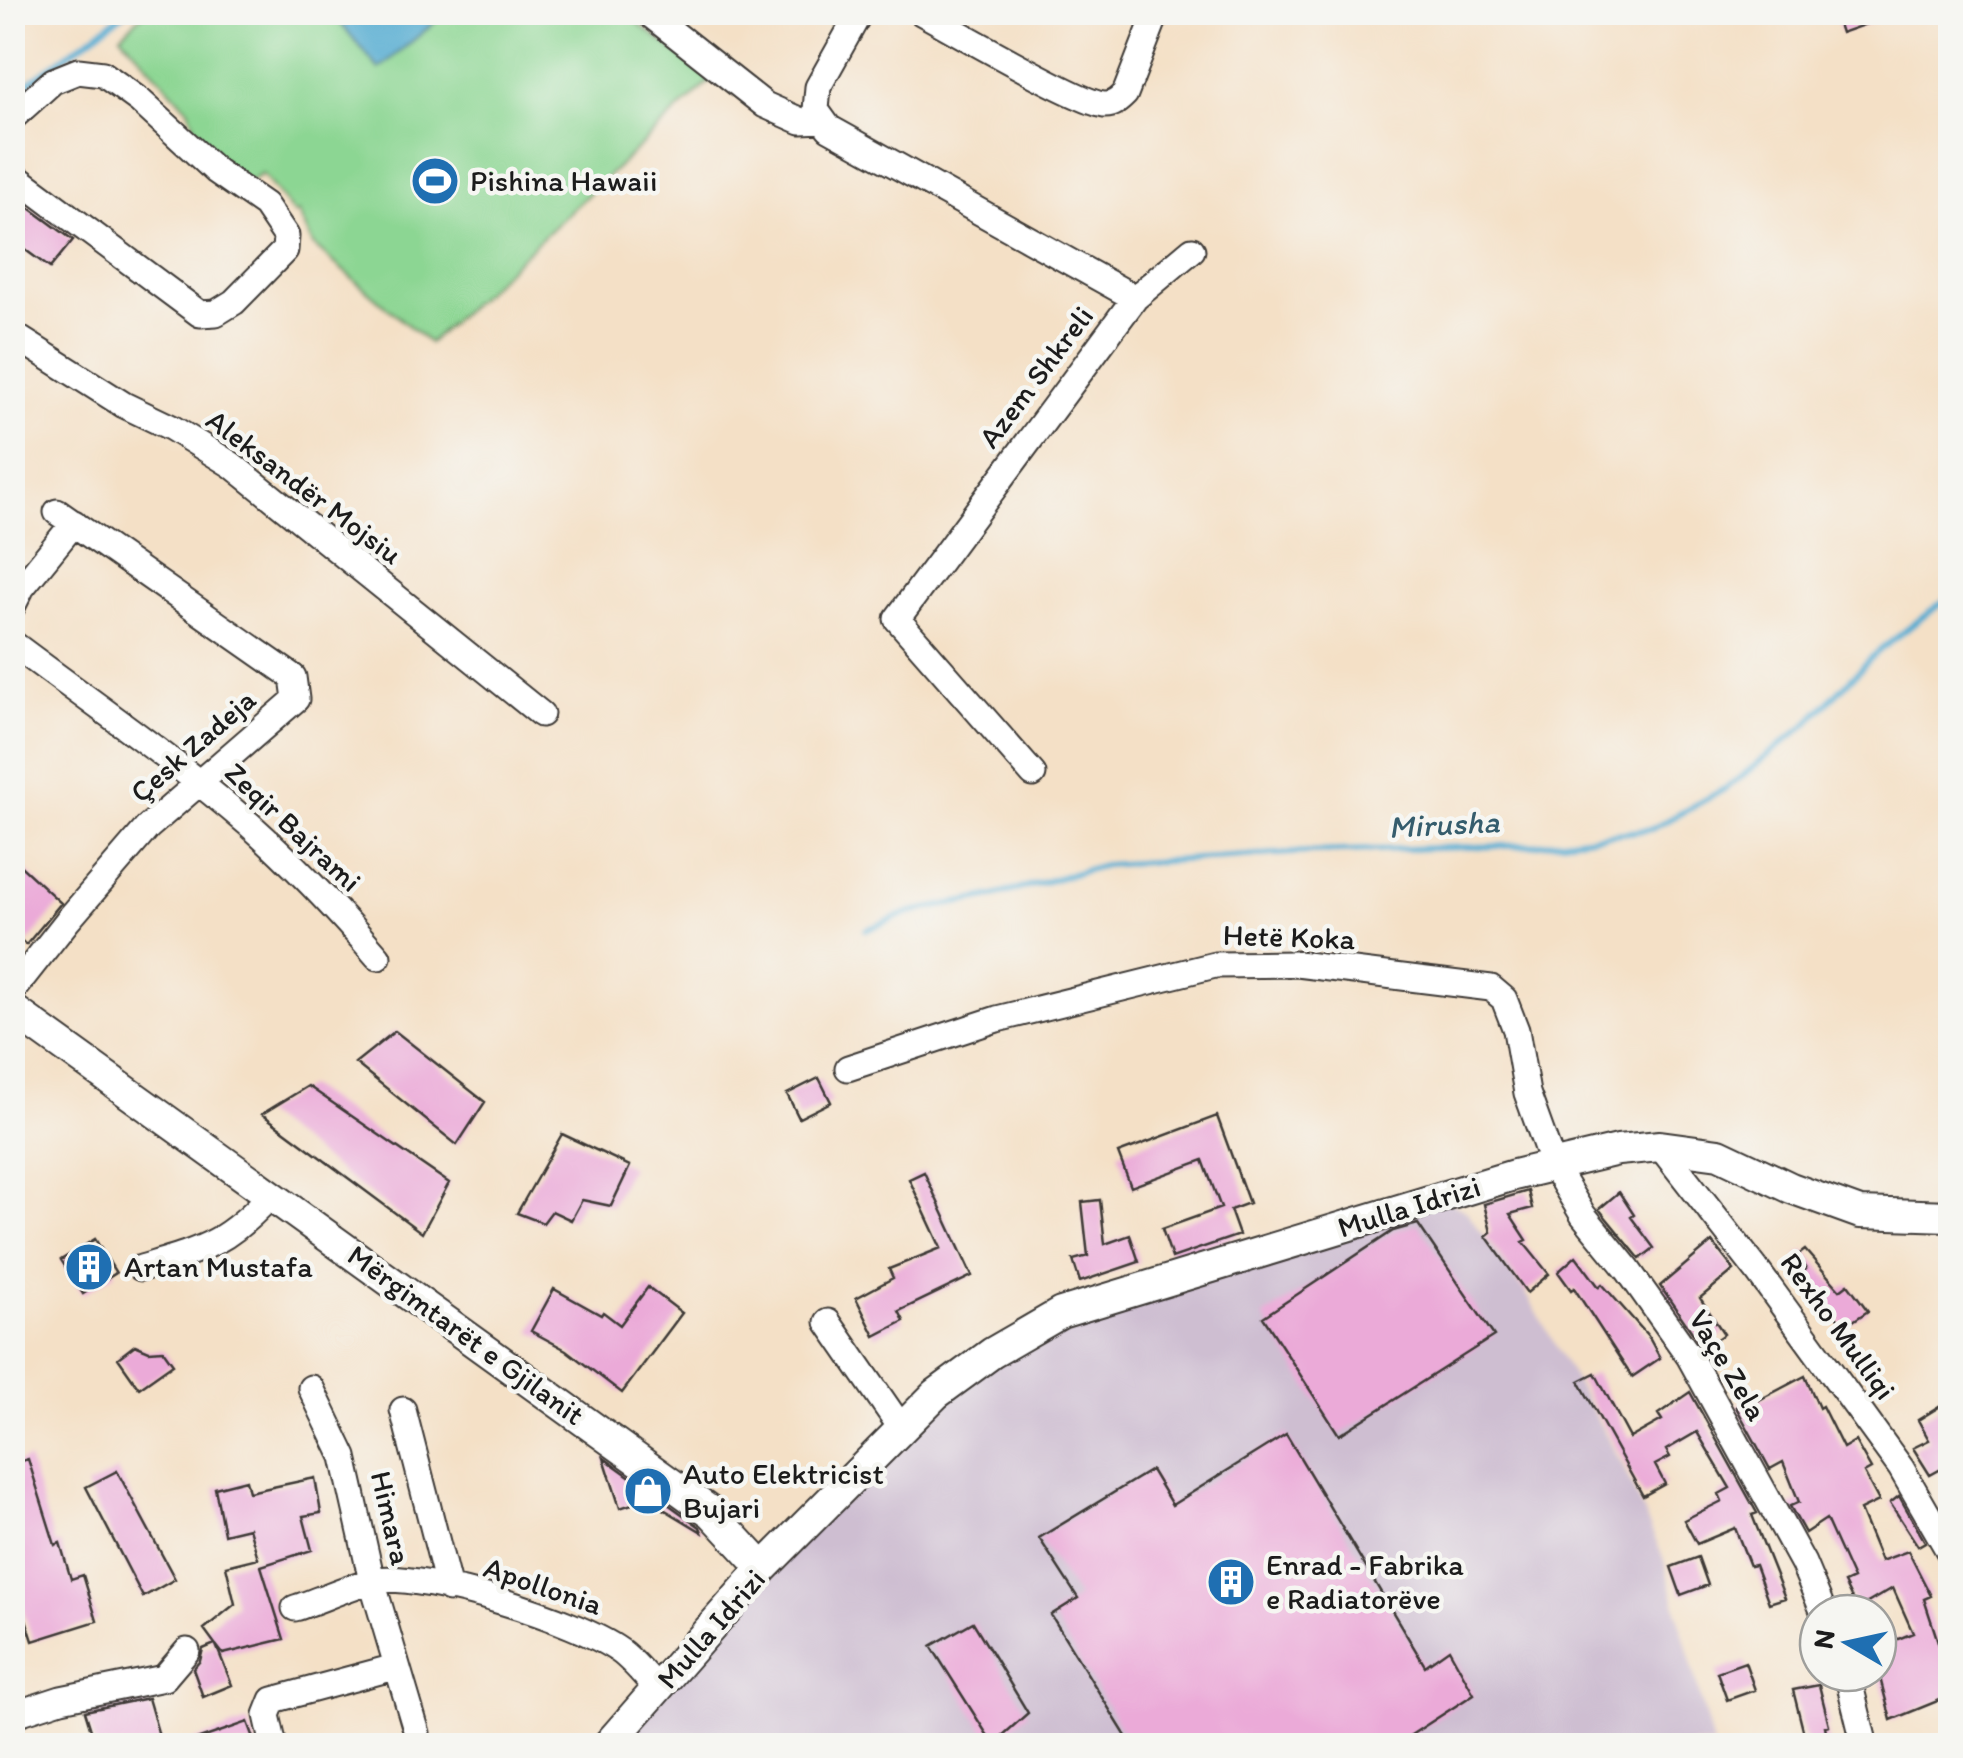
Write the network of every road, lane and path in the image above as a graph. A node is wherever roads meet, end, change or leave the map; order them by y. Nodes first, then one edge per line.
1 (647, 12) edge
2 (860, 12) edge
3 (921, 12) edge
4 (1154, 22) dead end
5 (12, 118) edge
6 (823, 120) junction
7 (12, 174) edge
8 (1192, 250) dead end
9 (1135, 298) junction
10 (12, 334) edge
11 (12, 607) edge
12 (12, 644) edge
13 (541, 714) dead end
14 (1032, 774) dead end
15 (201, 784) junction
16 (378, 957) dead end
17 (12, 991) edge
18 (12, 1008) edge
19 (848, 1068) dead end
20 (1660, 1146) junction
21 (1553, 1165) junction
22 (271, 1195) junction
23 (1950, 1216) edge
24 (141, 1268) dead end
25 (828, 1322) dead end
26 (311, 1388) dead end
27 (403, 1410) dead end
28 (902, 1430) junction
29 (1950, 1553) edge
30 (763, 1568) junction
31 (372, 1580) junction
32 (449, 1589) junction
33 (1816, 1593) edge
34 (295, 1608) dead end
35 (187, 1651) dead end
36 (395, 1667) junction
37 (658, 1690) junction
38 (1852, 1693) edge
39 (12, 1715) edge
40 (416, 1732) dead end
41 (274, 1746) edge
42 (608, 1746) edge
43 (1865, 1746) edge

1 - 6 street
2 - 6 street
3 - 4 street
5 - 7 street
6 - 9 street, Azem Shkreli
8 - 9 street
9 - 14 street, Azem Shkreli
10 - 13 street, Aleksandër Mojsiu
11 - 15 street, Çesk Zadeja
12 - 15 street, Zeqir Bajrami
15 - 16 street, Zeqir Bajrami
15 - 17 street, Çesk Zadeja
18 - 22 street, Mërgimtarët e Gjilanit
19 - 21 street, Hetë Koka
20 - 21 street, Mulla Idrizi
20 - 23 street, Mulla Idrizi
20 - 29 street, Rexho Mulliqi
21 - 28 street, Mulla Idrizi
21 - 33 street, Vaçe Zela
22 - 24 street
22 - 30 street, Mërgimtarët e Gjilanit
25 - 28 street
26 - 31 street, Himara
27 - 32 street, Apollonia
28 - 30 street, Mulla Idrizi
30 - 37 street, Mulla Idrizi
31 - 32 street, Apollonia
31 - 34 street
31 - 36 street, Himara
32 - 37 street, Apollonia
35 - 39 street
36 - 40 street, Himara
36 - 41 street
37 - 42 street, Mulla Idrizi
38 - 43 street

